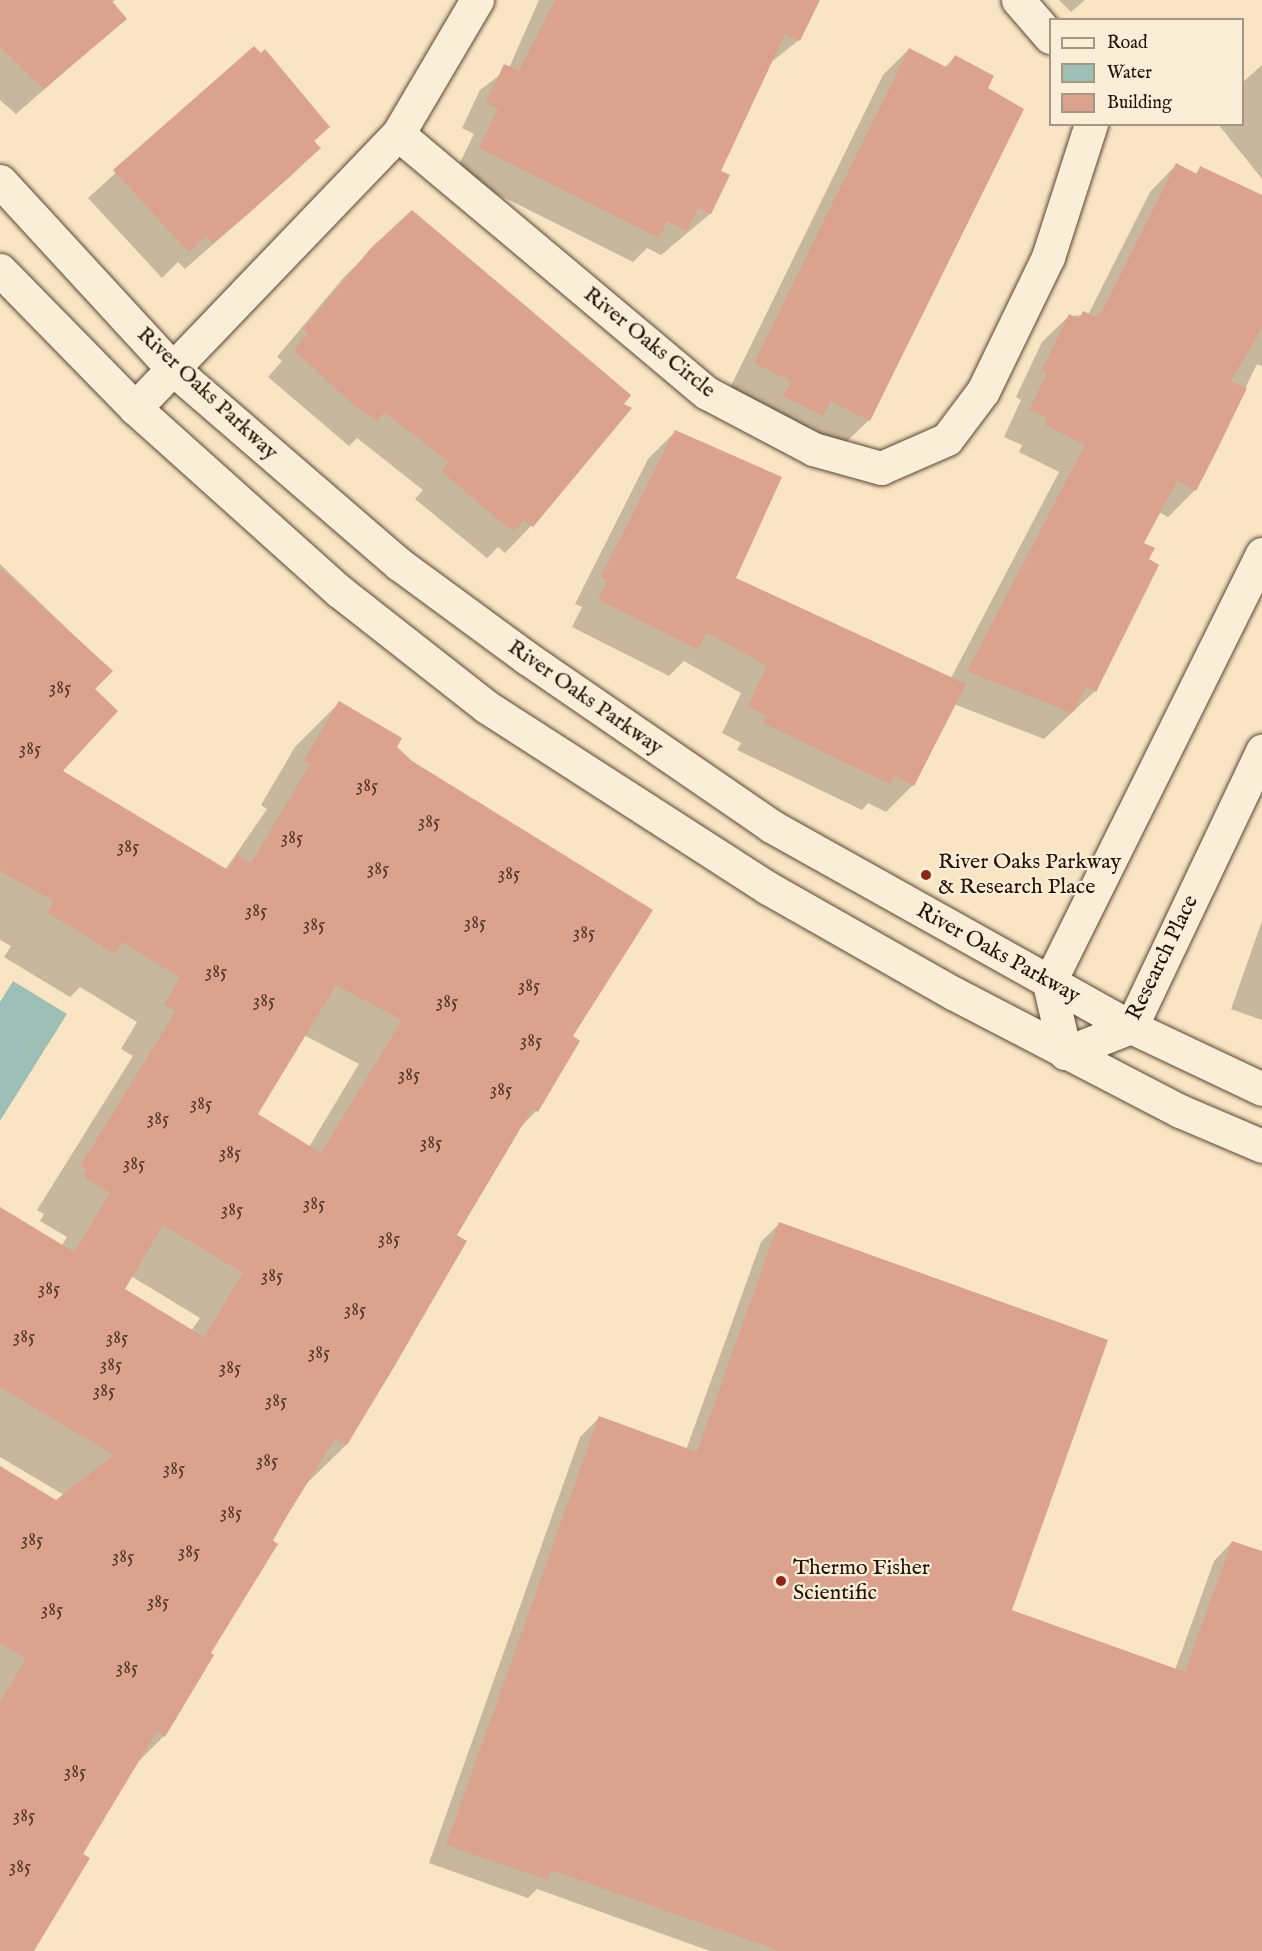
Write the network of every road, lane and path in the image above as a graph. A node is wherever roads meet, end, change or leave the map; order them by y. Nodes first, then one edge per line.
1 (477, 0) edge
2 (1018, 0) edge
3 (1049, 36) edge
4 (1090, 126) edge
5 (398, 134) junction
6 (0, 181) edge
7 (0, 270) edge
8 (173, 369) junction
9 (135, 408) junction
10 (1262, 554) edge
11 (1262, 751) edge
12 (1049, 983) junction
13 (1131, 1027) junction
14 (1065, 1053) junction
15 (1262, 1089) edge
16 (1262, 1146) edge

1 - 5 street
2 - 3 street
4 - 5 street, River Oaks Circle
5 - 8 street
6 - 8 street, River Oaks Parkway
7 - 9 street
8 - 9 street
8 - 12 street, River Oaks Parkway
9 - 14 street
10 - 12 street
11 - 13 street, Research Place
12 - 13 street, River Oaks Parkway
12 - 14 street
13 - 14 street, Research Place
13 - 15 street, River Oaks Parkway
14 - 16 street

